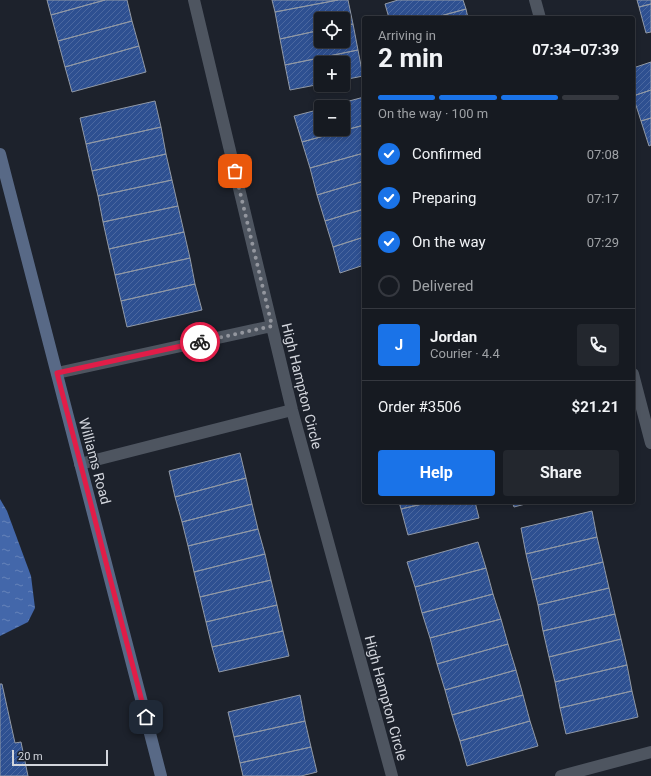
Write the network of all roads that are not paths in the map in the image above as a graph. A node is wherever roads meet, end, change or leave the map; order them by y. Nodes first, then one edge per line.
1 (194, 0) edge
2 (535, 0) edge
3 (539, 16) edge
4 (0, 154) edge
5 (272, 326) junction
6 (57, 373) junction
7 (635, 382) edge
8 (292, 410) junction
9 (651, 443) edge
10 (80, 464) junction
11 (651, 752) edge
12 (161, 776) edge
13 (392, 776) edge
14 (562, 776) edge

1 - 5 lane, High Hampton Circle
2 - 3 lane
4 - 6 street, Williams Road
5 - 6 lane
5 - 8 lane, High Hampton Circle
6 - 10 street, Williams Road
7 - 9 lane
8 - 10 lane
8 - 13 lane, High Hampton Circle
10 - 12 street, Williams Road
11 - 14 lane

